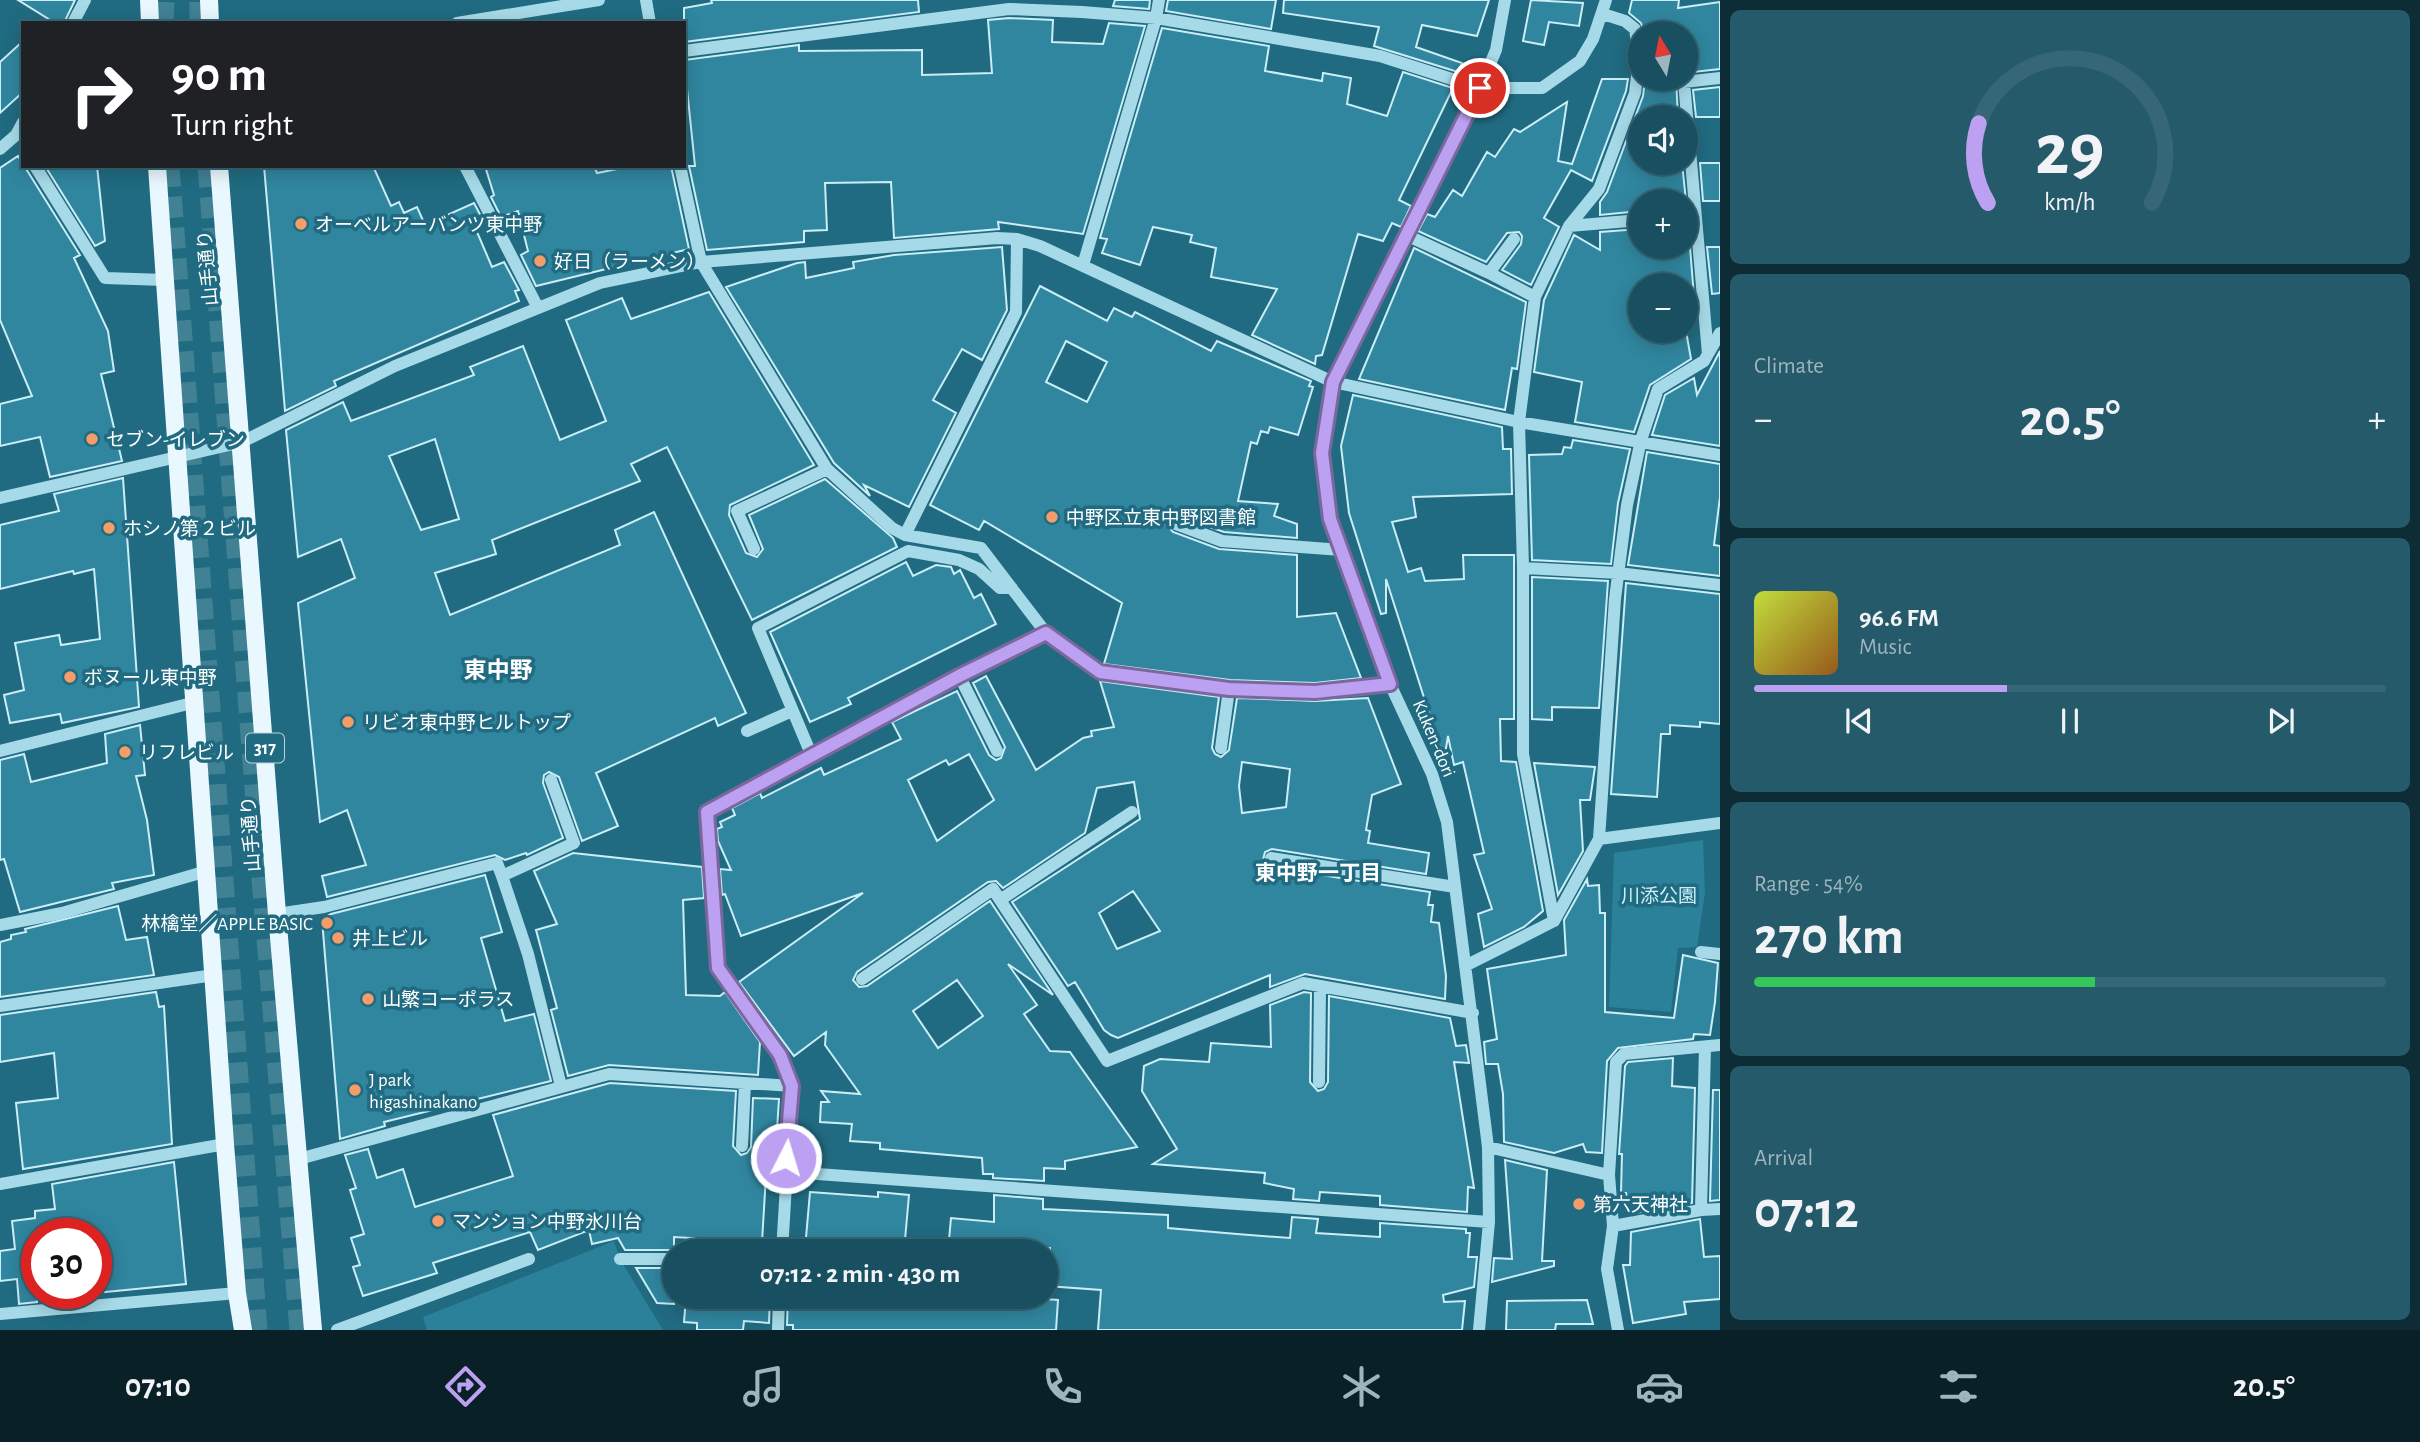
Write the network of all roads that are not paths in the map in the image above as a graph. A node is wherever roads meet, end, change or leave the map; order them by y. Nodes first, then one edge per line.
1 (85, 0) edge
2 (149, 0) edge
3 (209, 0) edge
4 (599, 0) edge
5 (646, 0) edge
6 (1159, 0) edge
7 (1505, 0) edge
8 (1606, 0) edge
9 (1603, 14) junction
10 (1156, 19) junction
11 (74, 21) edge
12 (150, 21) edge
13 (210, 21) edge
14 (469, 21) edge
15 (650, 21) edge
16 (686, 51) edge
17 (1720, 78) edge
18 (1480, 88) junction
19 (19, 141) edge
20 (0, 149) edge
21 (37, 168) edge
22 (157, 168) edge
23 (219, 168) edge
24 (466, 168) edge
25 (680, 168) edge
26 (1689, 189) edge
27 (1628, 221) edge
28 (1569, 226) junction
29 (1406, 234) junction
30 (1017, 239) junction
31 (1514, 239) dead end
32 (1696, 259) edge
33 (701, 262) junction
34 (1083, 265) junction
35 (1489, 273) junction
36 (165, 280) junction
37 (1535, 297) junction
38 (538, 308) junction
39 (1720, 333) edge
40 (1708, 354) junction
41 (1333, 382) junction
42 (1519, 422) junction
43 (1641, 440) junction
44 (242, 442) junction
45 (1720, 455) edge
46 (180, 457) junction
47 (827, 469) junction
48 (0, 498) edge
49 (1175, 524) dead end
50 (905, 535) junction
51 (754, 550) dead end
52 (1341, 550) junction
53 (1523, 568) junction
54 (1618, 573) junction
55 (1720, 585) edge
56 (1012, 588) junction
57 (1046, 633) junction
58 (959, 676) junction
59 (1390, 684) junction
60 (1229, 689) junction
61 (196, 702) junction
62 (792, 711) junction
63 (747, 731) dead end
64 (1221, 748) dead end
65 (0, 751) edge
66 (997, 751) dead end
67 (811, 754) junction
68 (551, 780) dead end
69 (1132, 812) dead end
70 (1720, 823) edge
71 (1600, 839) junction
72 (1271, 858) dead end
73 (207, 871) junction
74 (502, 876) junction
75 (1455, 887) junction
76 (1000, 900) junction
77 (277, 914) junction
78 (1554, 921) junction
79 (0, 925) edge
80 (1701, 952) dead end
81 (1720, 954) edge
82 (1465, 966) junction
83 (214, 975) junction
84 (862, 979) dead end
85 (1320, 986) junction
86 (0, 1006) edge
87 (1473, 1013) junction
88 (1720, 1045) edge
89 (1705, 1047) junction
90 (1319, 1082) dead end
91 (745, 1083) junction
92 (561, 1086) junction
93 (792, 1086) junction
94 (225, 1144) junction
95 (742, 1146) dead end
96 (1488, 1147) junction
97 (299, 1159) junction
98 (789, 1172) junction
99 (1609, 1175) junction
100 (0, 1184) edge
101 (1720, 1209) edge
102 (1701, 1210) junction
103 (1489, 1222) junction
104 (1613, 1226) junction
105 (783, 1239) edge
106 (620, 1258) dead end
107 (529, 1259) dead end
108 (662, 1259) edge
109 (237, 1293) junction
110 (779, 1309) edge
111 (0, 1314) edge
112 (243, 1330) edge
113 (313, 1330) edge
114 (337, 1330) edge
115 (778, 1330) edge
116 (1479, 1330) edge
117 (1618, 1330) edge

1 - 11 street
2 - 12 main road
3 - 13 main road
4 - 14 street
5 - 15 street
6 - 10 street
7 - 18 street, Kuken-dori
8 - 9 street
9 - 18 street
9 - 28 street
10 - 16 street
10 - 18 street
10 - 34 street
17 - 26 street
18 - 29 street, Kuken-dori
19 - 20 street
21 - 36 street
22 - 36 main road
23 - 44 main road, 山手通り / 317
24 - 38 street
25 - 33 street
27 - 28 street
28 - 37 street
29 - 35 street
29 - 41 street, Kuken-dori
30 - 33 street
30 - 34 street
30 - 50 street
31 - 35 street
32 - 40 street
33 - 38 street
33 - 47 street
34 - 41 street
35 - 37 street
36 - 46 main road
37 - 42 street
38 - 44 street
39 - 40 street
40 - 43 street
41 - 42 street
41 - 52 street, Kuken-dori
42 - 43 street
42 - 53 street
43 - 45 street
43 - 54 street
44 - 46 street
44 - 77 main road, 山手通り / 317
46 - 48 street
46 - 61 main road
47 - 50 street
47 - 51 street
49 - 52 street
50 - 56 street
52 - 59 street, Kuken-dori
53 - 54 street
53 - 78 street
54 - 55 street
54 - 71 street
56 - 57 street
56 - 62 street
57 - 58 street
57 - 60 street
58 - 66 street
58 - 67 street
59 - 60 street
59 - 75 street, Kuken-dori
60 - 64 street
61 - 65 street
61 - 73 main road
62 - 63 street
62 - 67 street
67 - 93 street
68 - 74 street
69 - 76 street
70 - 71 street
71 - 78 street
72 - 75 street
73 - 79 street
73 - 83 main road
74 - 77 street
74 - 92 street
75 - 82 street, Kuken-dori
76 - 84 street
76 - 85 street
77 - 97 main road, 山手通り / 317
78 - 82 street
80 - 81 street
82 - 87 street, Kuken-dori
83 - 86 street
83 - 94 main road
85 - 87 street
85 - 90 street
87 - 96 street, Kuken-dori
88 - 89 street
89 - 99 street
89 - 102 street
91 - 92 street
91 - 93 street
91 - 95 street
92 - 97 street
93 - 98 street
94 - 100 street
94 - 109 main road
96 - 99 street
96 - 103 street, Kuken-dori
97 - 113 main road, 山手通り / 317
98 - 103 street
98 - 105 street
99 - 104 street
101 - 102 street
102 - 104 street
103 - 116 street, Kuken-dori
104 - 117 street
106 - 108 street
107 - 114 street
109 - 111 street
109 - 112 main road
110 - 115 street

